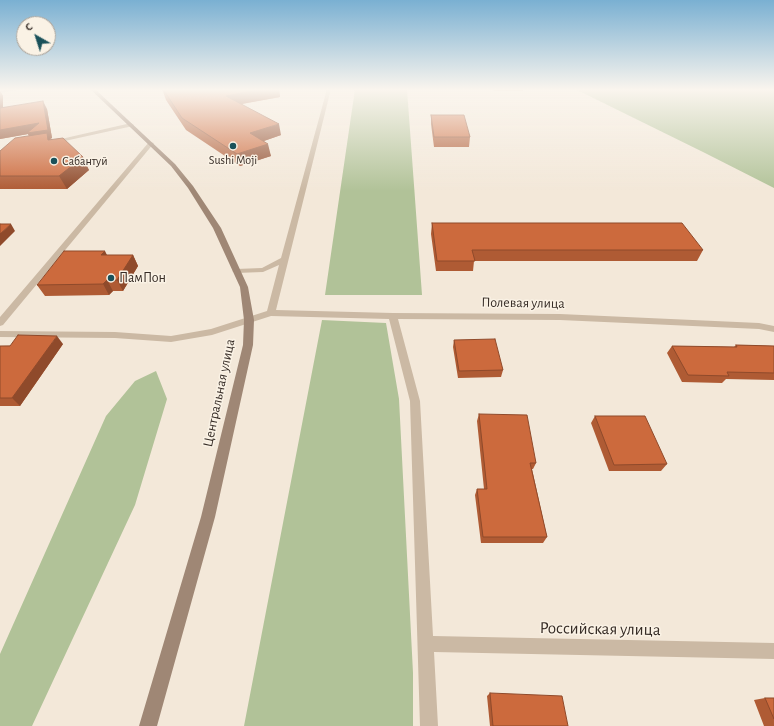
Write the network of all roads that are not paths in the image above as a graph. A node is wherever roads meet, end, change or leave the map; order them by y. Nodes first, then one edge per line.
1 (129, 123) edge
2 (320, 123) edge
3 (131, 125) junction
4 (46, 143) edge
5 (150, 143) junction
6 (284, 260) junction
7 (236, 271) junction
8 (271, 313) junction
9 (393, 316) junction
10 (249, 320) junction
11 (0, 323) edge
12 (774, 329) edge
13 (0, 334) edge
14 (426, 644) junction
15 (774, 651) edge
16 (148, 726) edge
17 (429, 726) edge

1 - 3 street, Центральная улица
2 - 6 street
3 - 4 street
3 - 5 street, Центральная улица
5 - 7 street, Центральная улица
5 - 11 street
6 - 7 street
6 - 8 street
7 - 10 street, Центральная улица
8 - 9 street, Полевая улица
8 - 10 street, Полевая улица
9 - 12 street, Полевая улица
9 - 14 street
10 - 13 street, Полевая улица
10 - 16 street, Центральная улица
14 - 15 street, Российская улица
14 - 17 street

